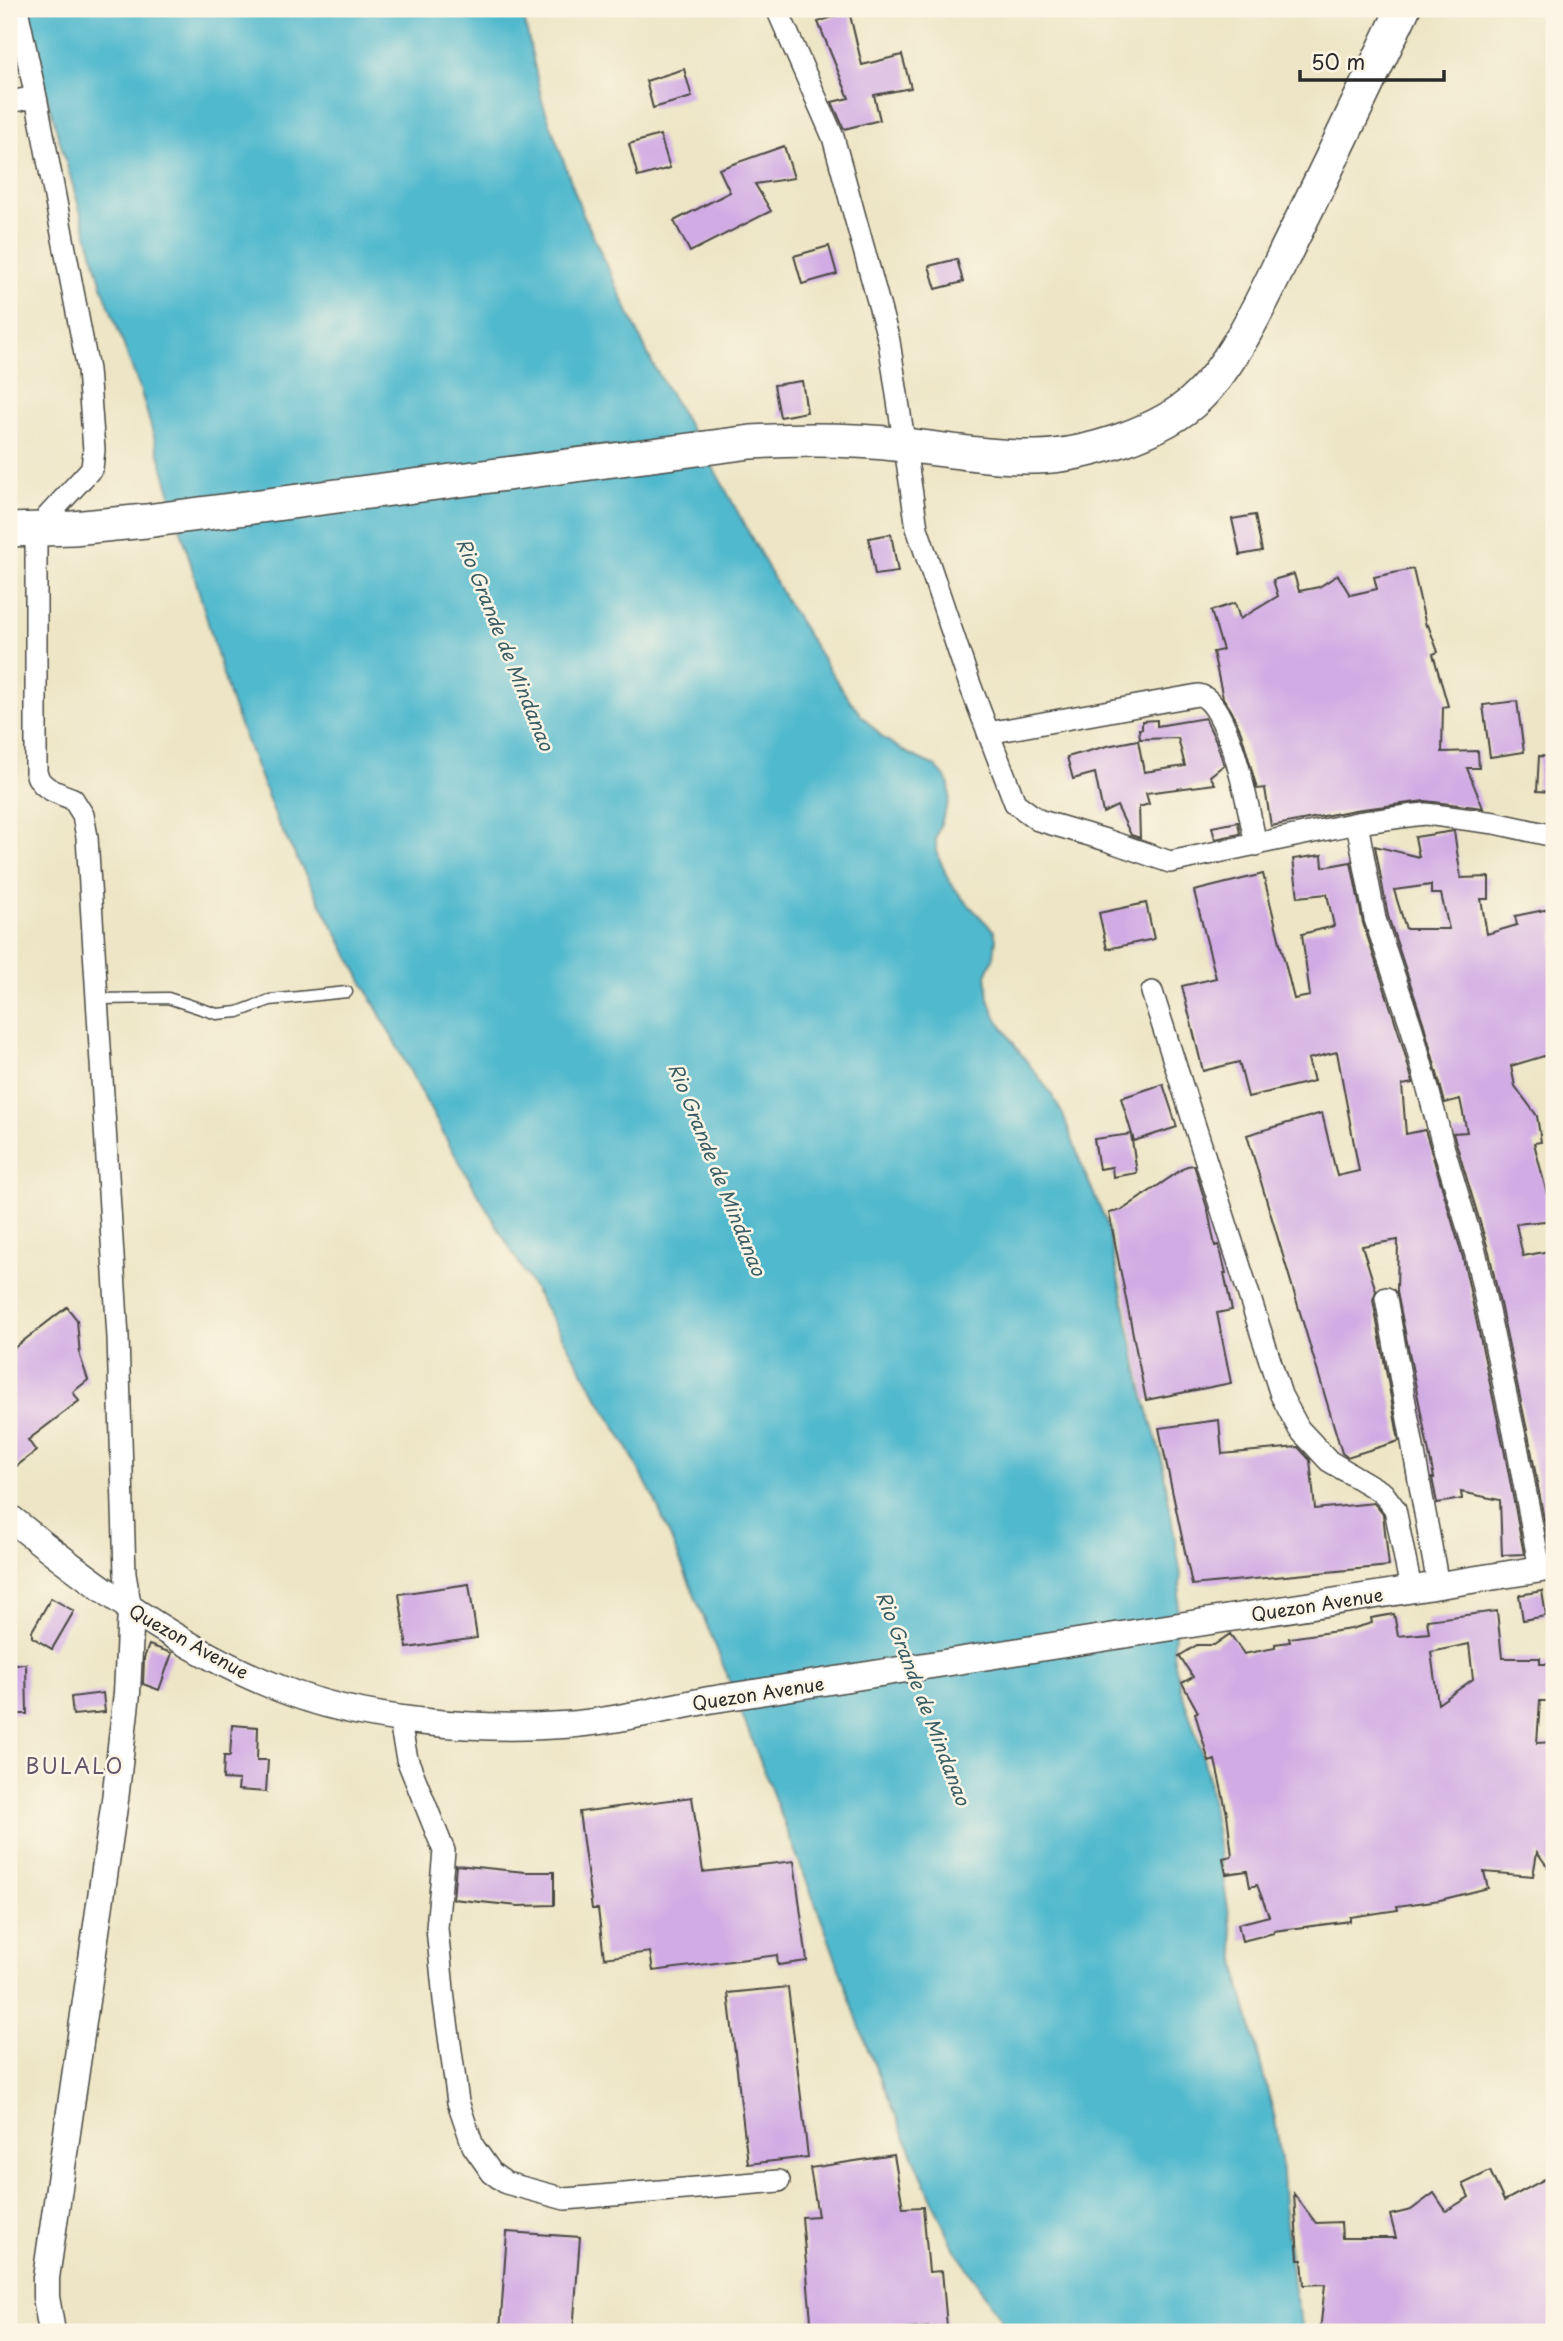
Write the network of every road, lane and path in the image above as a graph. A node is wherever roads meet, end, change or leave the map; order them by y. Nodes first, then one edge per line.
1 (17, 9) edge
2 (777, 9) edge
3 (1403, 9) edge
4 (36, 97) junction
5 (9, 102) edge
6 (904, 444) junction
7 (22, 530) edge
8 (988, 733) junction
9 (1357, 823) junction
10 (1554, 836) edge
11 (1256, 845) junction
12 (347, 992) dead end
13 (1152, 992) dead end
14 (97, 999) junction
15 (1386, 1298) dead end
16 (9, 1517) edge
17 (1547, 1568) edge
18 (1438, 1585) junction
19 (1411, 1589) junction
20 (131, 1609) junction
21 (399, 1718) junction
22 (779, 2181) dead end
23 (52, 2332) edge

1 - 4 street
2 - 6 street
3 - 6 main road
4 - 5 street
4 - 7 street
6 - 7 main road
6 - 8 street
7 - 14 street
8 - 11 street
8 - 11 street
9 - 10 street
9 - 11 street
9 - 17 street
12 - 14 lane
13 - 19 street
14 - 20 street
15 - 18 street
16 - 20 street, Quezon Avenue
17 - 18 street, Quezon Avenue
18 - 19 street, Quezon Avenue
19 - 21 street, Quezon Avenue
20 - 21 street, Quezon Avenue
20 - 23 street
21 - 22 street

